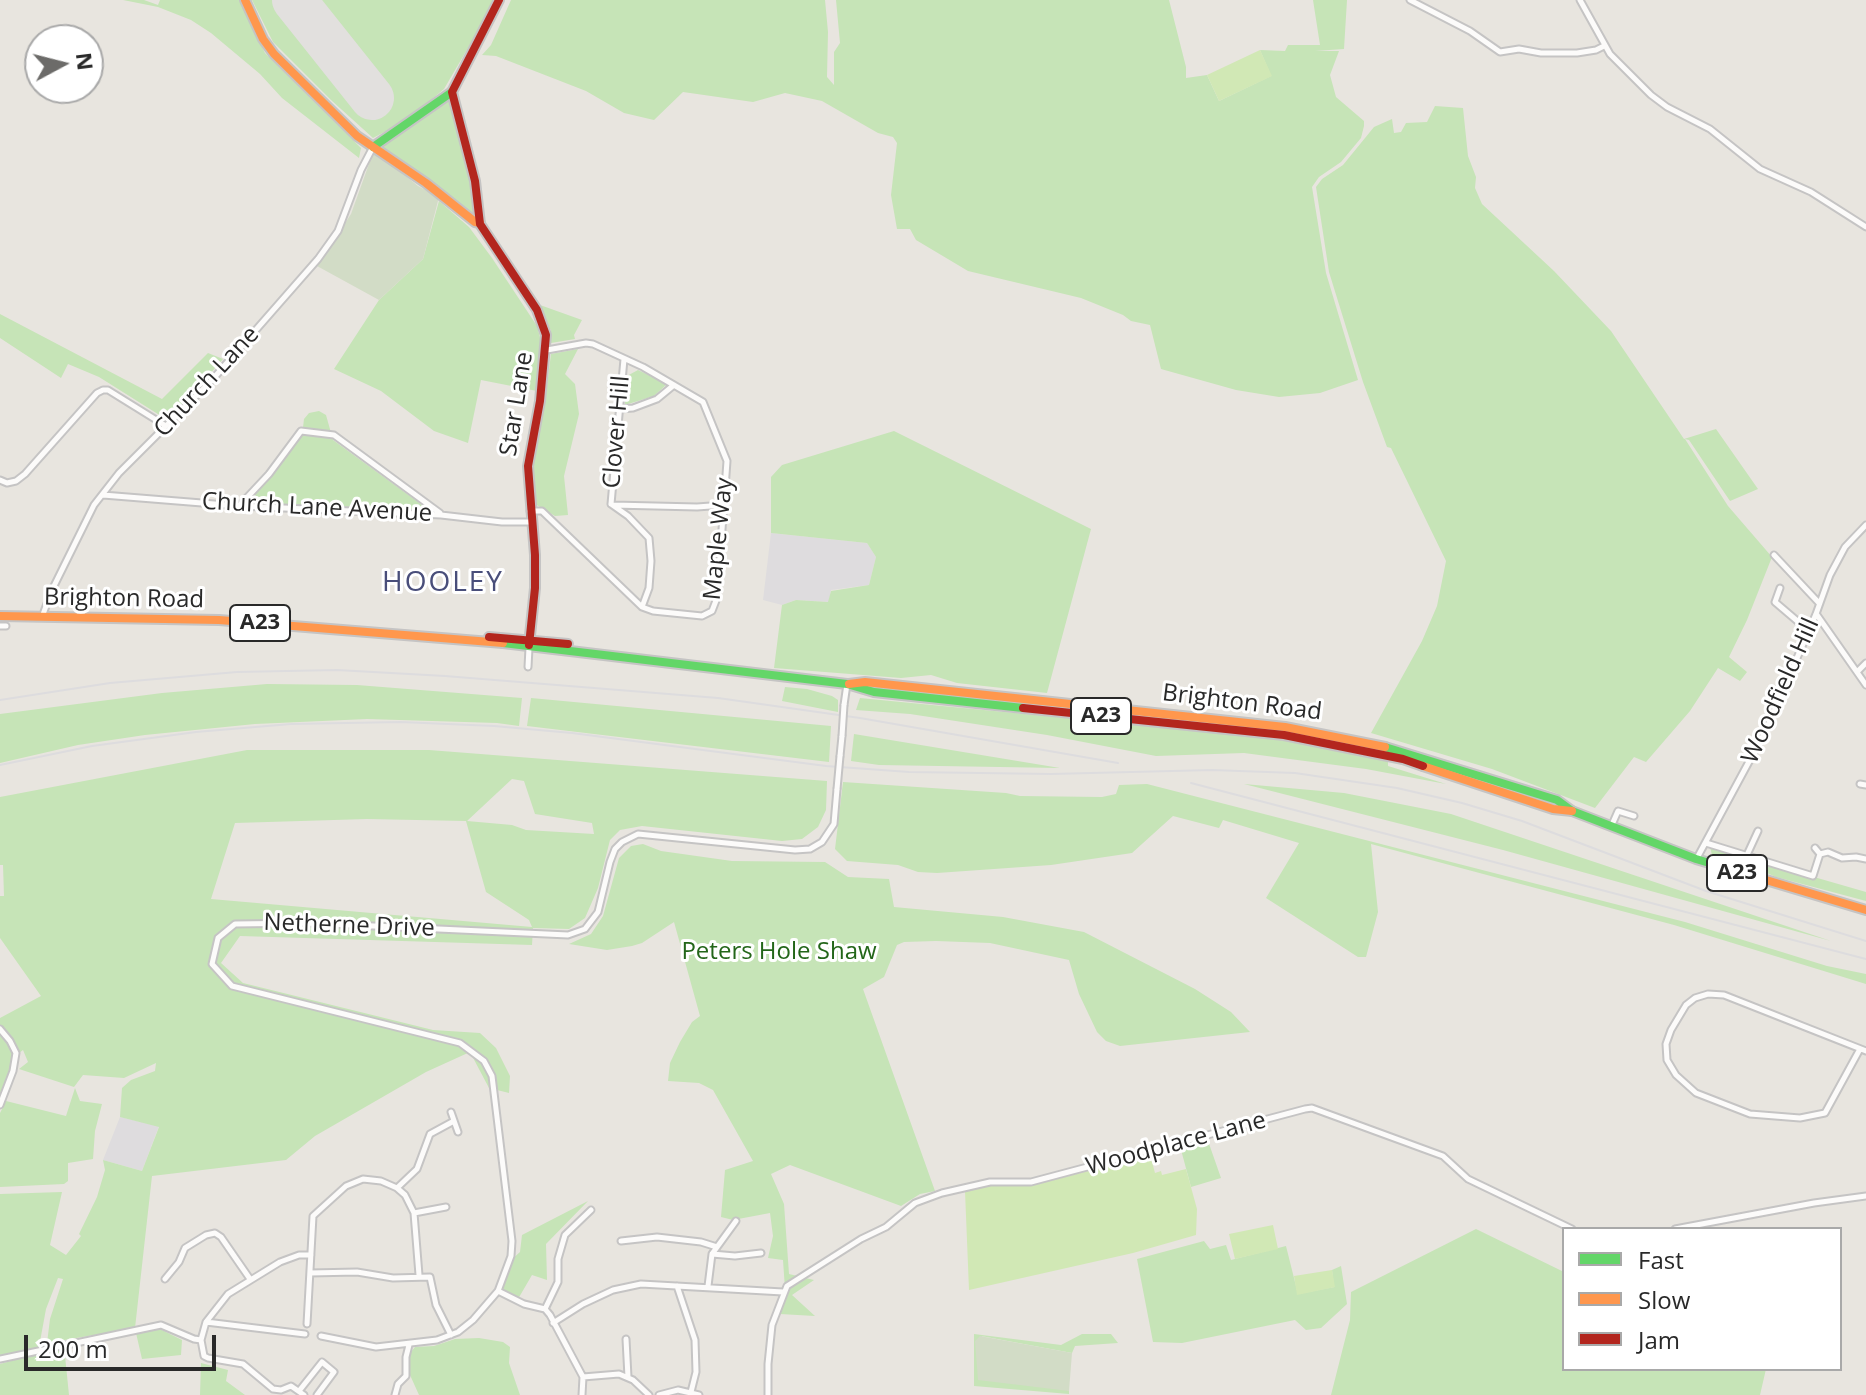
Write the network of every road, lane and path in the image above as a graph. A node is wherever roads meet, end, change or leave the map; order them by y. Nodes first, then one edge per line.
1 (245, 0) edge
2 (499, 0) edge
3 (1410, 0) edge
4 (1580, 0) edge
5 (1604, 46) junction
6 (452, 92) junction
7 (373, 147) junction
8 (480, 223) junction
9 (1866, 227) edge
10 (547, 350) junction
11 (624, 359) junction
12 (674, 385) junction
13 (619, 409) junction
14 (166, 426) junction
15 (0, 480) edge
16 (102, 495) junction
17 (611, 504) junction
18 (724, 505) junction
19 (239, 506) junction
20 (530, 511) junction
21 (441, 515) junction
22 (532, 522) junction
23 (1866, 525) edge
24 (1774, 555) dead end
25 (1780, 588) dead end
26 (1819, 603) junction
27 (642, 607) junction
28 (1816, 614) junction
29 (42, 617) junction
30 (2, 621) edge
31 (1809, 631) junction
32 (530, 643) junction
33 (1866, 663) edge
34 (528, 667) dead end
35 (1858, 671) junction
36 (847, 684) junction
37 (1866, 685) edge
38 (1634, 816) dead end
39 (1611, 827) junction
40 (1758, 831) dead end
41 (1706, 843) junction
42 (1815, 848) dead end
43 (1820, 854) junction
44 (1746, 857) junction
45 (1696, 859) junction
46 (1866, 859) edge
47 (1866, 910) edge
48 (0, 1029) edge
49 (1863, 1050) edge
50 (0, 1105) edge
51 (451, 1112) dead end
52 (454, 1121) junction
53 (458, 1132) dead end
54 (397, 1188) junction
55 (1866, 1196) edge
56 (446, 1207) dead end
57 (591, 1210) dead end
58 (414, 1213) junction
59 (736, 1221) dead end
60 (1568, 1227) edge
61 (1684, 1227) edge
62 (621, 1241) dead end
63 (717, 1247) junction
64 (761, 1253) dead end
65 (712, 1254) junction
66 (311, 1255) junction
67 (310, 1273) junction
68 (419, 1275) junction
69 (165, 1279) dead end
70 (250, 1279) junction
71 (677, 1286) junction
72 (708, 1286) junction
73 (498, 1291) junction
74 (783, 1292) junction
75 (545, 1309) junction
76 (206, 1322) junction
77 (553, 1323) junction
78 (307, 1324) dead end
79 (305, 1334) dead end
80 (451, 1335) junction
81 (321, 1336) dead end
82 (626, 1339) dead end
83 (201, 1340) junction
84 (409, 1345) junction
85 (0, 1359) edge
86 (583, 1377) junction
87 (628, 1377) junction
88 (691, 1392) junction
89 (301, 1393) edge
90 (317, 1395) edge
91 (395, 1395) edge
92 (582, 1395) edge
93 (649, 1395) edge
94 (659, 1395) edge
95 (699, 1395) edge
96 (768, 1395) edge

1 - 7 main road, Star Lane
2 - 6 main road
3 - 5 street
4 - 5 street
5 - 9 street
6 - 7 main road
6 - 8 main road
7 - 8 main road, Star Lane
7 - 14 street, Church Lane
8 - 10 main road, Star Lane
10 - 11 street, Maple Way
10 - 20 main road, Star Lane
11 - 12 street, Maple Way
11 - 13 street, Clover Hill
12 - 13 street
12 - 18 street, Maple Way
13 - 17 street, Clover Hill
14 - 15 street
14 - 16 street, Church Lane
16 - 19 street, Church Lane Avenue
16 - 29 street, Church Lane
17 - 18 street
17 - 27 street
18 - 27 street, Maple Way
19 - 21 street, Church Lane Avenue
19 - 21 street
20 - 22 main road, Star Lane
20 - 27 street
21 - 22 street, Church Lane Avenue
22 - 32 main road, Star Lane
23 - 26 street, Woodfield Hill
24 - 26 street
25 - 31 street
26 - 28 street, Woodfield Hill
28 - 31 street, Woodfield Hill
28 - 35 street
29 - 30 main road, Brighton Road / A23
29 - 32 main road, Brighton Road / A23
31 - 41 street, Woodfield Hill
32 - 34 street
32 - 36 main road, Brighton Road / A23
33 - 35 street
35 - 37 street
36 - 39 main road, Brighton Road / A23
36 - 73 street, Netherne Drive, bridge
38 - 39 street
39 - 45 main road, Brighton Road / A23
40 - 44 street
41 - 44 street
41 - 45 street, Woodfield Hill
42 - 43 street
43 - 44 street
43 - 46 street
45 - 47 main road, Brighton Road / A23
48 - 50 street
49 - 49 street
51 - 52 street
52 - 53 street
52 - 54 street
54 - 58 street
54 - 66 street
55 - 61 street
56 - 58 street
57 - 75 street
58 - 68 street
59 - 63 street
60 - 74 street, Woodplace Lane
62 - 63 street
63 - 65 street
64 - 65 street
65 - 72 street
66 - 67 street
66 - 70 street
67 - 68 street
67 - 78 street
68 - 80 street
69 - 70 street
70 - 76 street
71 - 72 street
71 - 77 street
71 - 88 street
72 - 74 street
73 - 75 street
73 - 80 street, Netherne Drive
74 - 96 street
75 - 77 street
76 - 79 street
76 - 83 street
77 - 86 street
80 - 84 street, Netherne Drive
81 - 84 street, Netherne Drive
82 - 87 street
83 - 85 street
83 - 89 street
84 - 91 street
86 - 87 street
86 - 92 street
87 - 93 street
88 - 94 street
88 - 95 street
89 - 90 street

